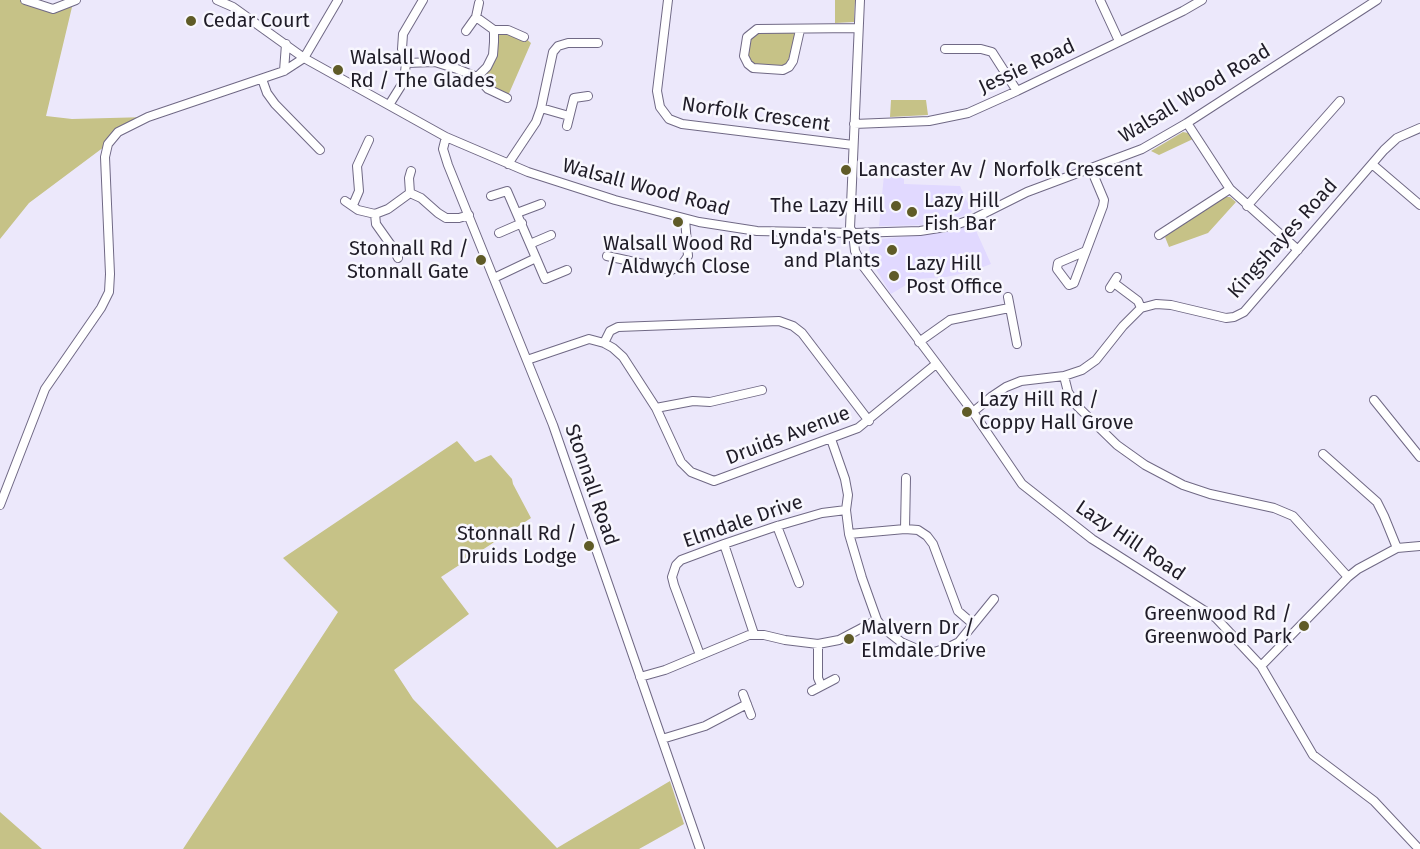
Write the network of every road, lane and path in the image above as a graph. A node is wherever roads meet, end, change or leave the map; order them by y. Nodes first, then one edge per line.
1 (25, 0) edge
2 (76, 0) edge
3 (217, 0) edge
4 (338, 0) edge
5 (423, 0) edge
6 (668, 0) edge
7 (860, 0) edge
8 (1100, 0) edge
9 (1202, 0) edge
10 (1377, 0) edge
11 (479, 3) dead end
12 (476, 17) junction
13 (858, 28) junction
14 (494, 30) junction
15 (800, 30) junction
16 (466, 31) dead end
17 (524, 37) dead end
18 (1119, 41) junction
19 (286, 44) junction
20 (598, 44) dead end
21 (945, 50) dead end
22 (304, 58) junction
23 (406, 63) junction
24 (284, 71) junction
25 (477, 77) junction
26 (262, 79) junction
27 (1017, 91) junction
28 (588, 96) dead end
29 (507, 98) dead end
30 (1340, 101) dead end
31 (389, 105) junction
32 (541, 108) junction
33 (569, 116) junction
34 (1186, 123) junction
35 (854, 124) junction
36 (567, 126) dead end
37 (1420, 128) edge
38 (446, 137) junction
39 (369, 140) dead end
40 (355, 142) dead end
41 (853, 146) junction
42 (364, 149) junction
43 (320, 150) dead end
44 (508, 164) junction
45 (1372, 164) junction
46 (1091, 168) junction
47 (411, 171) dead end
48 (1230, 189) junction
49 (410, 193) junction
50 (490, 196) dead end
51 (540, 204) dead end
52 (1420, 205) edge
53 (1247, 206) junction
54 (517, 213) junction
55 (375, 214) junction
56 (469, 215) junction
57 (686, 219) junction
58 (522, 224) junction
59 (499, 232) dead end
60 (853, 233) junction
61 (551, 236) dead end
62 (530, 244) junction
63 (1165, 244) dead end
64 (1298, 250) junction
65 (1086, 251) dead end
66 (607, 256) dead end
67 (398, 258) dead end
68 (536, 258) junction
69 (567, 270) dead end
70 (494, 278) junction
71 (1114, 283) dead end
72 (1008, 297) dead end
73 (1009, 308) junction
74 (1141, 308) junction
75 (919, 342) junction
76 (604, 343) junction
77 (1017, 344) dead end
78 (527, 360) junction
79 (936, 364) junction
80 (1064, 376) junction
81 (762, 390) dead end
82 (1376, 406) dead end
83 (656, 408) junction
84 (973, 412) junction
85 (870, 421) junction
86 (831, 439) junction
87 (1323, 454) dead end
88 (1339, 456) dead end
89 (1420, 457) edge
90 (1333, 464) junction
91 (905, 478) dead end
92 (0, 505) edge
93 (846, 510) junction
94 (777, 526) junction
95 (905, 529) junction
96 (849, 534) junction
97 (724, 544) junction
98 (1420, 546) edge
99 (1396, 548) junction
100 (1348, 577) junction
101 (795, 580) dead end
102 (994, 599) dead end
103 (877, 620) junction
104 (973, 624) junction
105 (754, 634) junction
106 (818, 644) junction
107 (700, 655) junction
108 (1261, 666) junction
109 (640, 677) junction
110 (835, 679) dead end
111 (821, 685) junction
112 (812, 691) dead end
113 (743, 694) dead end
114 (747, 704) junction
115 (751, 715) dead end
116 (662, 739) junction
117 (700, 849) edge
118 (1419, 849) edge

1 - 2 street
3 - 19 street, Walsall Wood Road
4 - 22 street
5 - 23 street
6 - 41 street, Norfolk Crescent
7 - 13 street, Lazy Hill Road
8 - 18 street
9 - 18 street, Jessie Road
10 - 34 street, Walsall Wood Road
11 - 12 street
12 - 14 street
12 - 16 street
13 - 15 street
13 - 35 street, Lazy Hill Road
14 - 17 street
14 - 25 street
15 - 15 street
18 - 27 street, Jessie Road
19 - 22 street, Walsall Wood Road
19 - 24 street
20 - 32 street
21 - 27 street
22 - 24 street
22 - 31 street, Walsall Wood Road
23 - 25 street
23 - 31 street
24 - 26 street
25 - 29 street
26 - 43 street
26 - 92 street
27 - 35 street, Jessie Road
28 - 33 street
30 - 53 street
31 - 38 street, Walsall Wood Road
32 - 33 street
32 - 44 street
33 - 36 street
34 - 46 street, Walsall Wood Road
34 - 48 street
35 - 41 street, Lazy Hill Road
37 - 45 street, Kingshayes Road
38 - 44 street, Walsall Wood Road
38 - 56 street, Stonnall Road
39 - 42 street
40 - 42 street
41 - 60 street, Lazy Hill Road
42 - 55 street
44 - 57 street, Walsall Wood Road
45 - 52 street
45 - 64 street, Kingshayes Road
46 - 60 street, Walsall Wood Road
46 - 65 street
47 - 49 street
48 - 53 street
48 - 63 street
49 - 55 street
49 - 56 street
50 - 54 street
51 - 54 street
53 - 64 street
54 - 58 street
55 - 67 street
56 - 70 street, Stonnall Road
57 - 60 street, Walsall Wood Road
57 - 66 street
58 - 59 street
58 - 62 street
60 - 75 street, Lazy Hill Road
61 - 62 street
62 - 68 street
64 - 74 street, Kingshayes Road
68 - 69 street
68 - 70 street
70 - 78 street, Stonnall Road
71 - 74 street
72 - 73 street
73 - 75 street
73 - 77 street
74 - 80 street
75 - 79 street, Lazy Hill Road
76 - 78 street
76 - 83 street, Druids Avenue
76 - 85 street
78 - 109 street, Stonnall Road
79 - 84 street, Lazy Hill Road
79 - 85 street, Druids Avenue
80 - 84 street
80 - 100 street
81 - 83 street
82 - 89 street
83 - 86 street, Druids Avenue
84 - 108 street, Lazy Hill Road
85 - 86 street, Druids Avenue
86 - 93 street
87 - 90 street
88 - 90 street
90 - 99 street
91 - 95 street
93 - 94 street, Elmdale Drive
93 - 96 street
94 - 97 street, Elmdale Drive
94 - 101 street
95 - 96 street
95 - 104 street
96 - 103 street
97 - 105 street
97 - 107 street, Elmdale Drive
98 - 99 street
99 - 100 street
100 - 108 street
102 - 104 street
103 - 104 street
103 - 106 street
105 - 106 street
105 - 107 street
106 - 111 street
107 - 109 street
108 - 118 street, Lazy Hill Road
109 - 116 street, Stonnall Road
110 - 111 street
111 - 112 street
113 - 114 street
114 - 115 street
114 - 116 street
116 - 117 street, Stonnall Road

